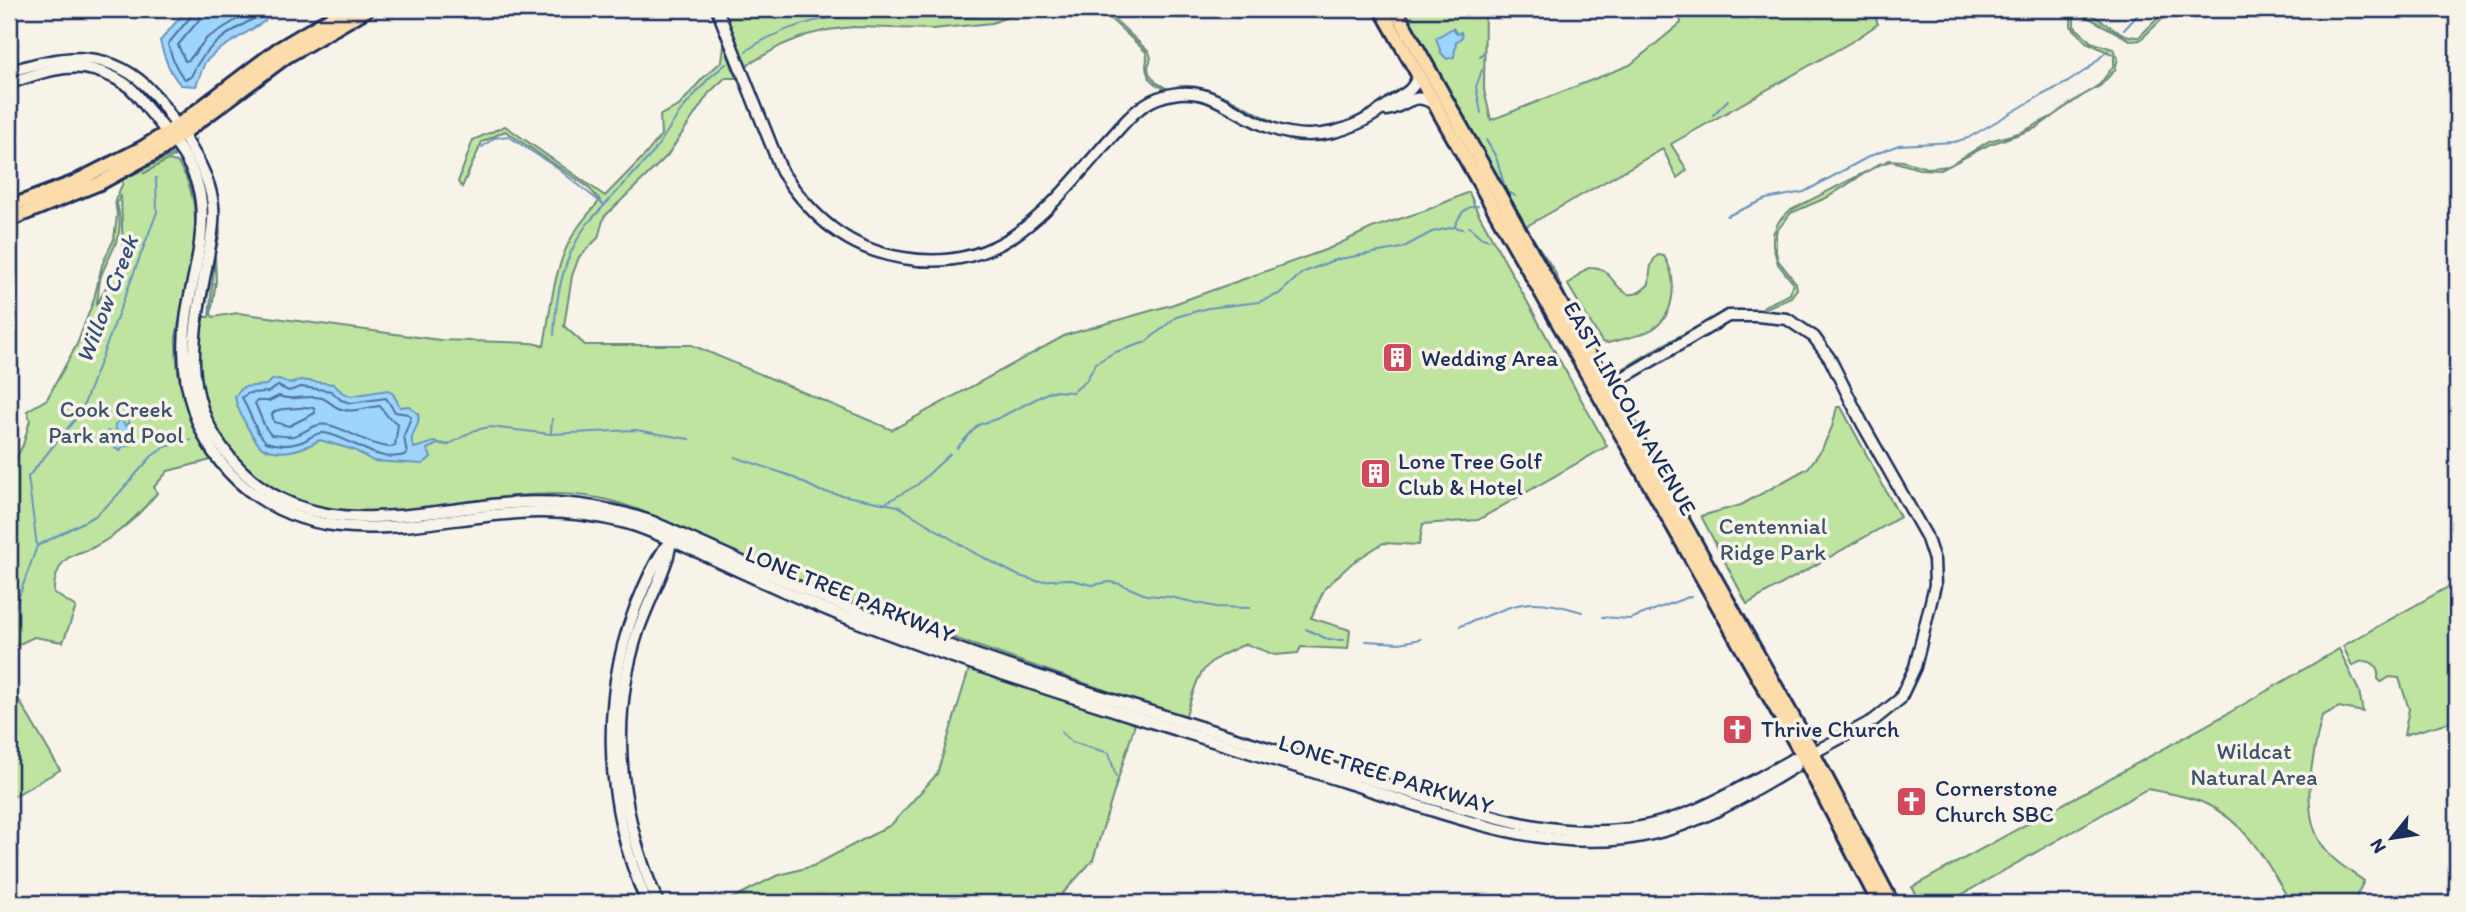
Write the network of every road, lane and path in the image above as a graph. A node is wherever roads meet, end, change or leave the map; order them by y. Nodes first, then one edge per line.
1 (346, 9) edge
2 (368, 9) edge
3 (717, 9) edge
4 (1381, 9) edge
5 (1395, 9) edge
6 (9, 72) edge
7 (1418, 75) junction
8 (9, 83) edge
9 (1434, 104) junction
10 (1382, 111) junction
11 (176, 134) junction
12 (9, 207) edge
13 (9, 220) edge
14 (1603, 389) junction
15 (673, 536) junction
16 (1804, 757) junction
17 (647, 903) edge
18 (659, 903) edge
19 (1880, 903) edge
20 (1892, 903) edge

1 - 11 main road
2 - 11 main road
3 - 10 street
4 - 7 main road, EAST LINCOLN AVENUE
5 - 14 main road, EAST LINCOLN AVENUE
6 - 11 street
7 - 9 main road, EAST LINCOLN AVENUE
7 - 10 street
8 - 11 street
9 - 10 street
9 - 14 main road, EAST LINCOLN AVENUE
11 - 12 main road
11 - 13 main road
11 - 15 street, LONE TREE PARKWAY
14 - 16 main road, EAST LINCOLN AVENUE
14 - 16 street, LONE TREE PARKWAY
15 - 16 street, LONE TREE PARKWAY
15 - 17 street
15 - 18 street
16 - 19 main road, EAST LINCOLN AVENUE
16 - 20 main road, EAST LINCOLN AVENUE

